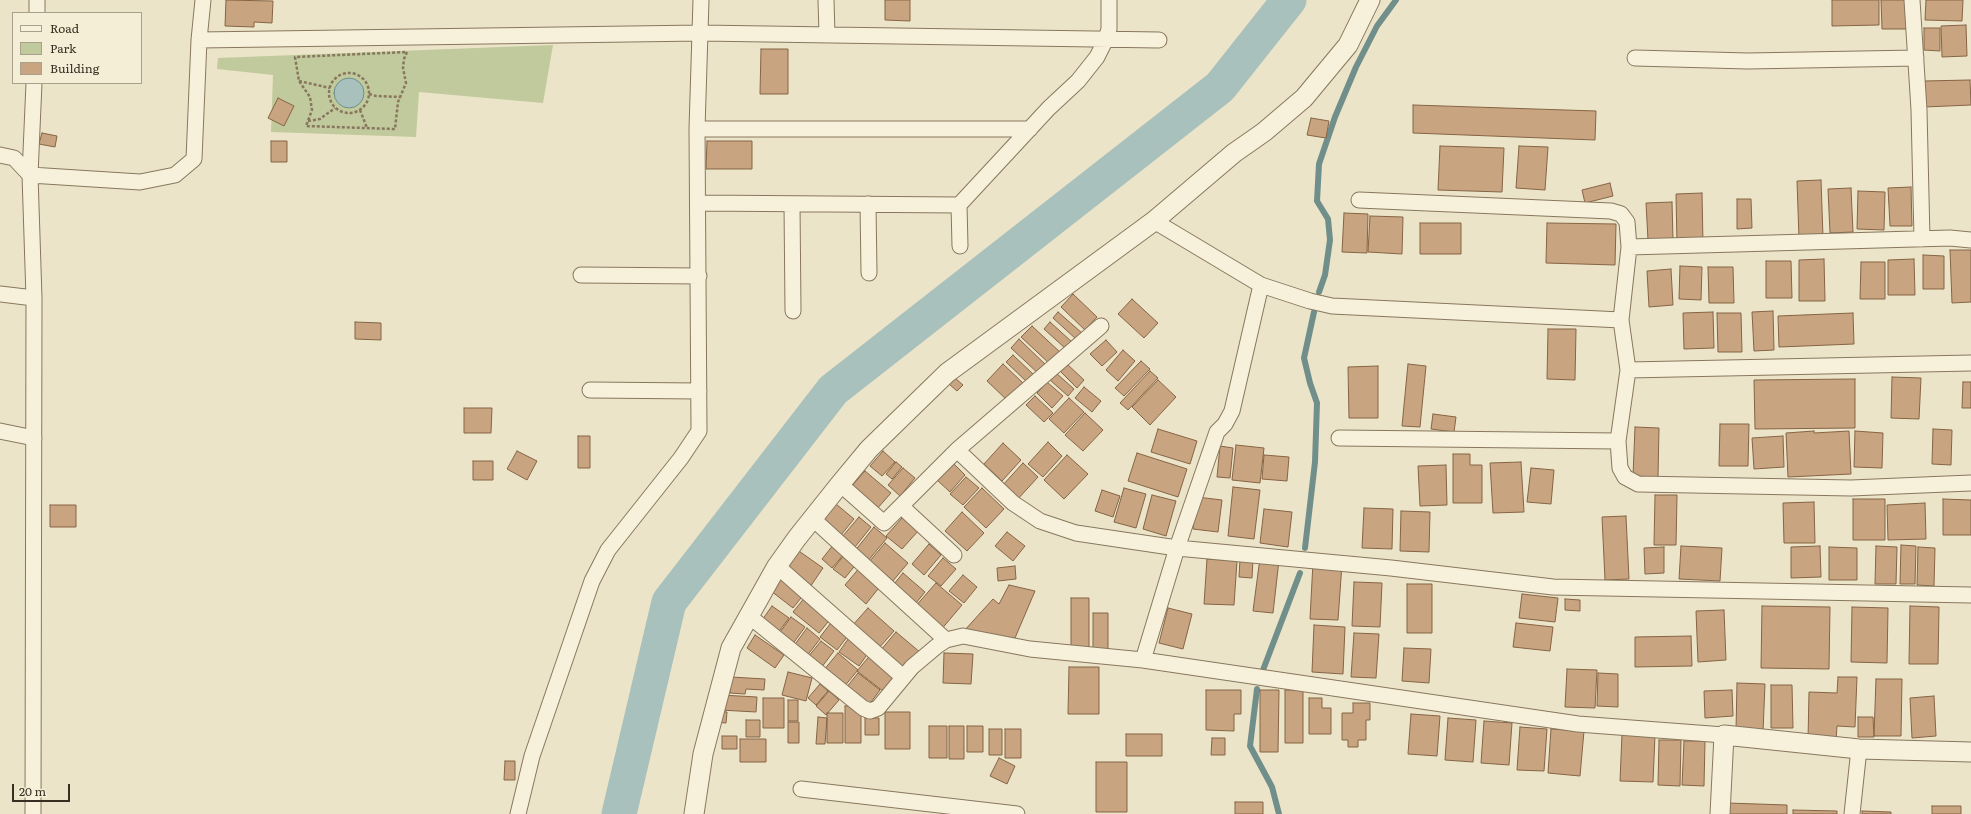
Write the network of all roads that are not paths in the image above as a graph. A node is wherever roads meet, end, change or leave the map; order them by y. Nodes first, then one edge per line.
1 (38, 0) edge
2 (203, 0) edge
3 (700, 0) edge
4 (826, 0) edge
5 (1109, 0) edge
6 (1370, 0) edge
7 (1912, 0) edge
8 (37, 12) edge
9 (701, 34) junction
10 (827, 35) junction
11 (1106, 39) junction
12 (199, 40) junction
13 (1159, 40) dead end
14 (1635, 58) dead end
15 (1916, 58) junction
16 (34, 84) edge
17 (697, 129) junction
18 (1030, 129) junction
19 (0, 155) edge
20 (30, 175) junction
21 (1359, 200) dead end
22 (699, 203) junction
23 (792, 204) junction
24 (868, 204) junction
25 (959, 204) junction
26 (1154, 221) junction
27 (1922, 239) junction
28 (1971, 240) edge
29 (960, 246) dead end
30 (1628, 247) junction
31 (869, 273) dead end
32 (581, 275) dead end
33 (699, 276) junction
34 (1261, 285) junction
35 (0, 294) edge
36 (34, 298) junction
37 (793, 311) dead end
38 (1621, 320) junction
39 (1101, 326) dead end
40 (1971, 363) edge
41 (1628, 370) junction
42 (590, 390) dead end
43 (699, 391) junction
44 (0, 431) edge
45 (34, 438) junction
46 (1339, 438) dead end
47 (1618, 441) junction
48 (957, 450) junction
49 (1971, 483) edge
50 (840, 484) junction
51 (901, 506) junction
52 (812, 518) junction
53 (1177, 548) junction
54 (954, 556) dead end
55 (778, 566) junction
56 (1971, 595) edge
57 (749, 616) junction
58 (946, 640) junction
59 (1143, 660) junction
60 (903, 677) junction
61 (1724, 735) junction
62 (1859, 749) junction
63 (1971, 752) edge
64 (801, 789) dead end
65 (33, 814) edge
66 (518, 814) edge
67 (694, 814) edge
68 (1016, 814) edge
69 (1720, 814) edge
70 (1852, 814) edge

1 - 8 street
2 - 12 street
3 - 9 street
4 - 10 street
5 - 11 street
6 - 26 street
7 - 15 street
9 - 10 street
9 - 12 street
9 - 17 street
10 - 11 street
11 - 13 street
11 - 18 street
12 - 20 street
14 - 15 street
15 - 27 street
16 - 20 street
17 - 18 street
17 - 22 street
18 - 25 street
19 - 20 street
20 - 36 street
21 - 30 street
22 - 23 street
22 - 33 street
23 - 24 street
23 - 37 street
24 - 25 street
24 - 31 street
25 - 29 street
26 - 34 street
26 - 50 street
27 - 28 street
27 - 30 street
30 - 38 street
32 - 33 street
33 - 43 street
34 - 38 street
34 - 53 street
35 - 36 street
36 - 45 street
38 - 41 street
39 - 48 street
40 - 41 street
41 - 47 street
42 - 43 street
43 - 66 street
44 - 45 street
45 - 65 street
46 - 47 street
47 - 49 street
48 - 51 street
48 - 53 street
50 - 51 street
50 - 52 street
51 - 54 street
52 - 55 street
52 - 58 street
53 - 56 street
53 - 59 street
55 - 57 street
55 - 60 street
57 - 60 street
57 - 67 street
58 - 59 street
58 - 60 street
59 - 61 street
61 - 62 street
61 - 69 street
62 - 63 street
62 - 70 street
64 - 68 street

